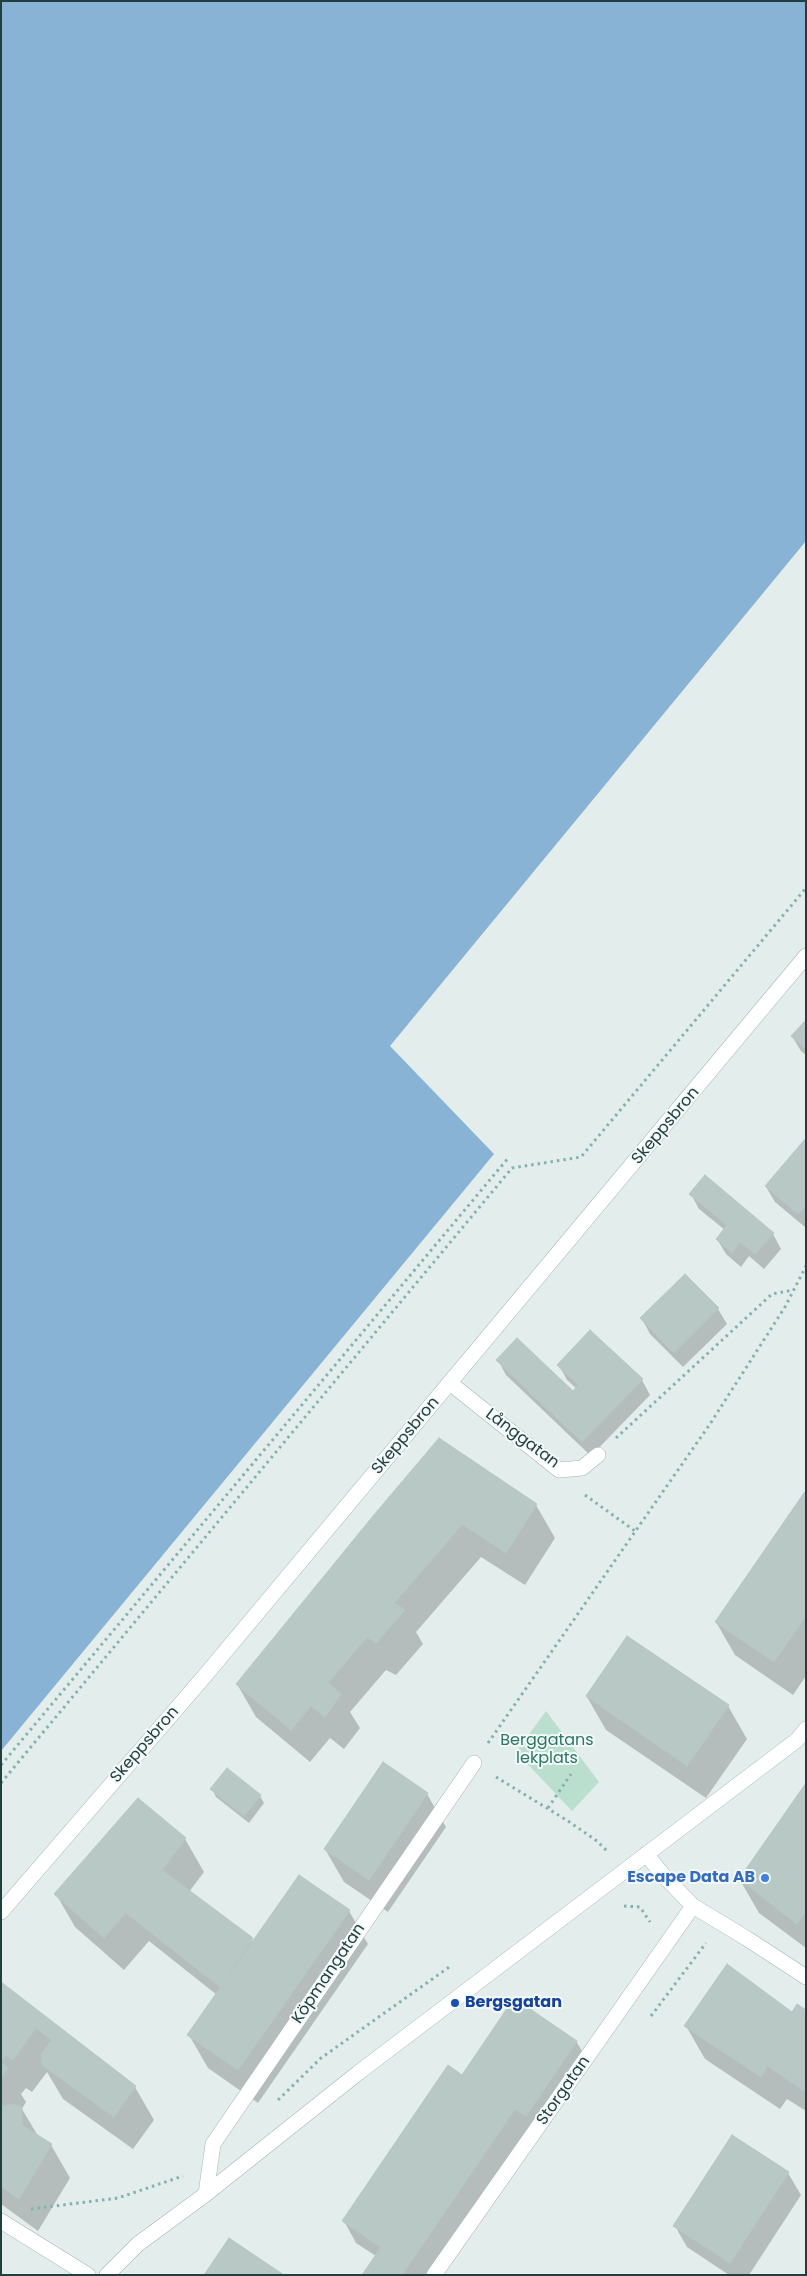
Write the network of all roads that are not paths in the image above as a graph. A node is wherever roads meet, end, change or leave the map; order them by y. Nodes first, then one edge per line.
1 (806, 956) edge
2 (450, 1383) junction
3 (598, 1455) road end
4 (806, 1729) edge
5 (474, 1763) road end
6 (646, 1854) junction
7 (693, 1906) junction
8 (1, 1912) edge
9 (806, 1977) edge
10 (206, 2194) junction
11 (1, 2222) edge
12 (88, 2275) edge
13 (107, 2275) edge
14 (434, 2275) edge

1 - 2 street, Skeppsbron
2 - 3 street, Långgatan
2 - 8 street, Skeppsbron
4 - 6 street
5 - 10 street, Köpmangatan
6 - 7 street
6 - 10 street
7 - 9 street
7 - 14 street, Storgatan
10 - 13 street
11 - 12 street

